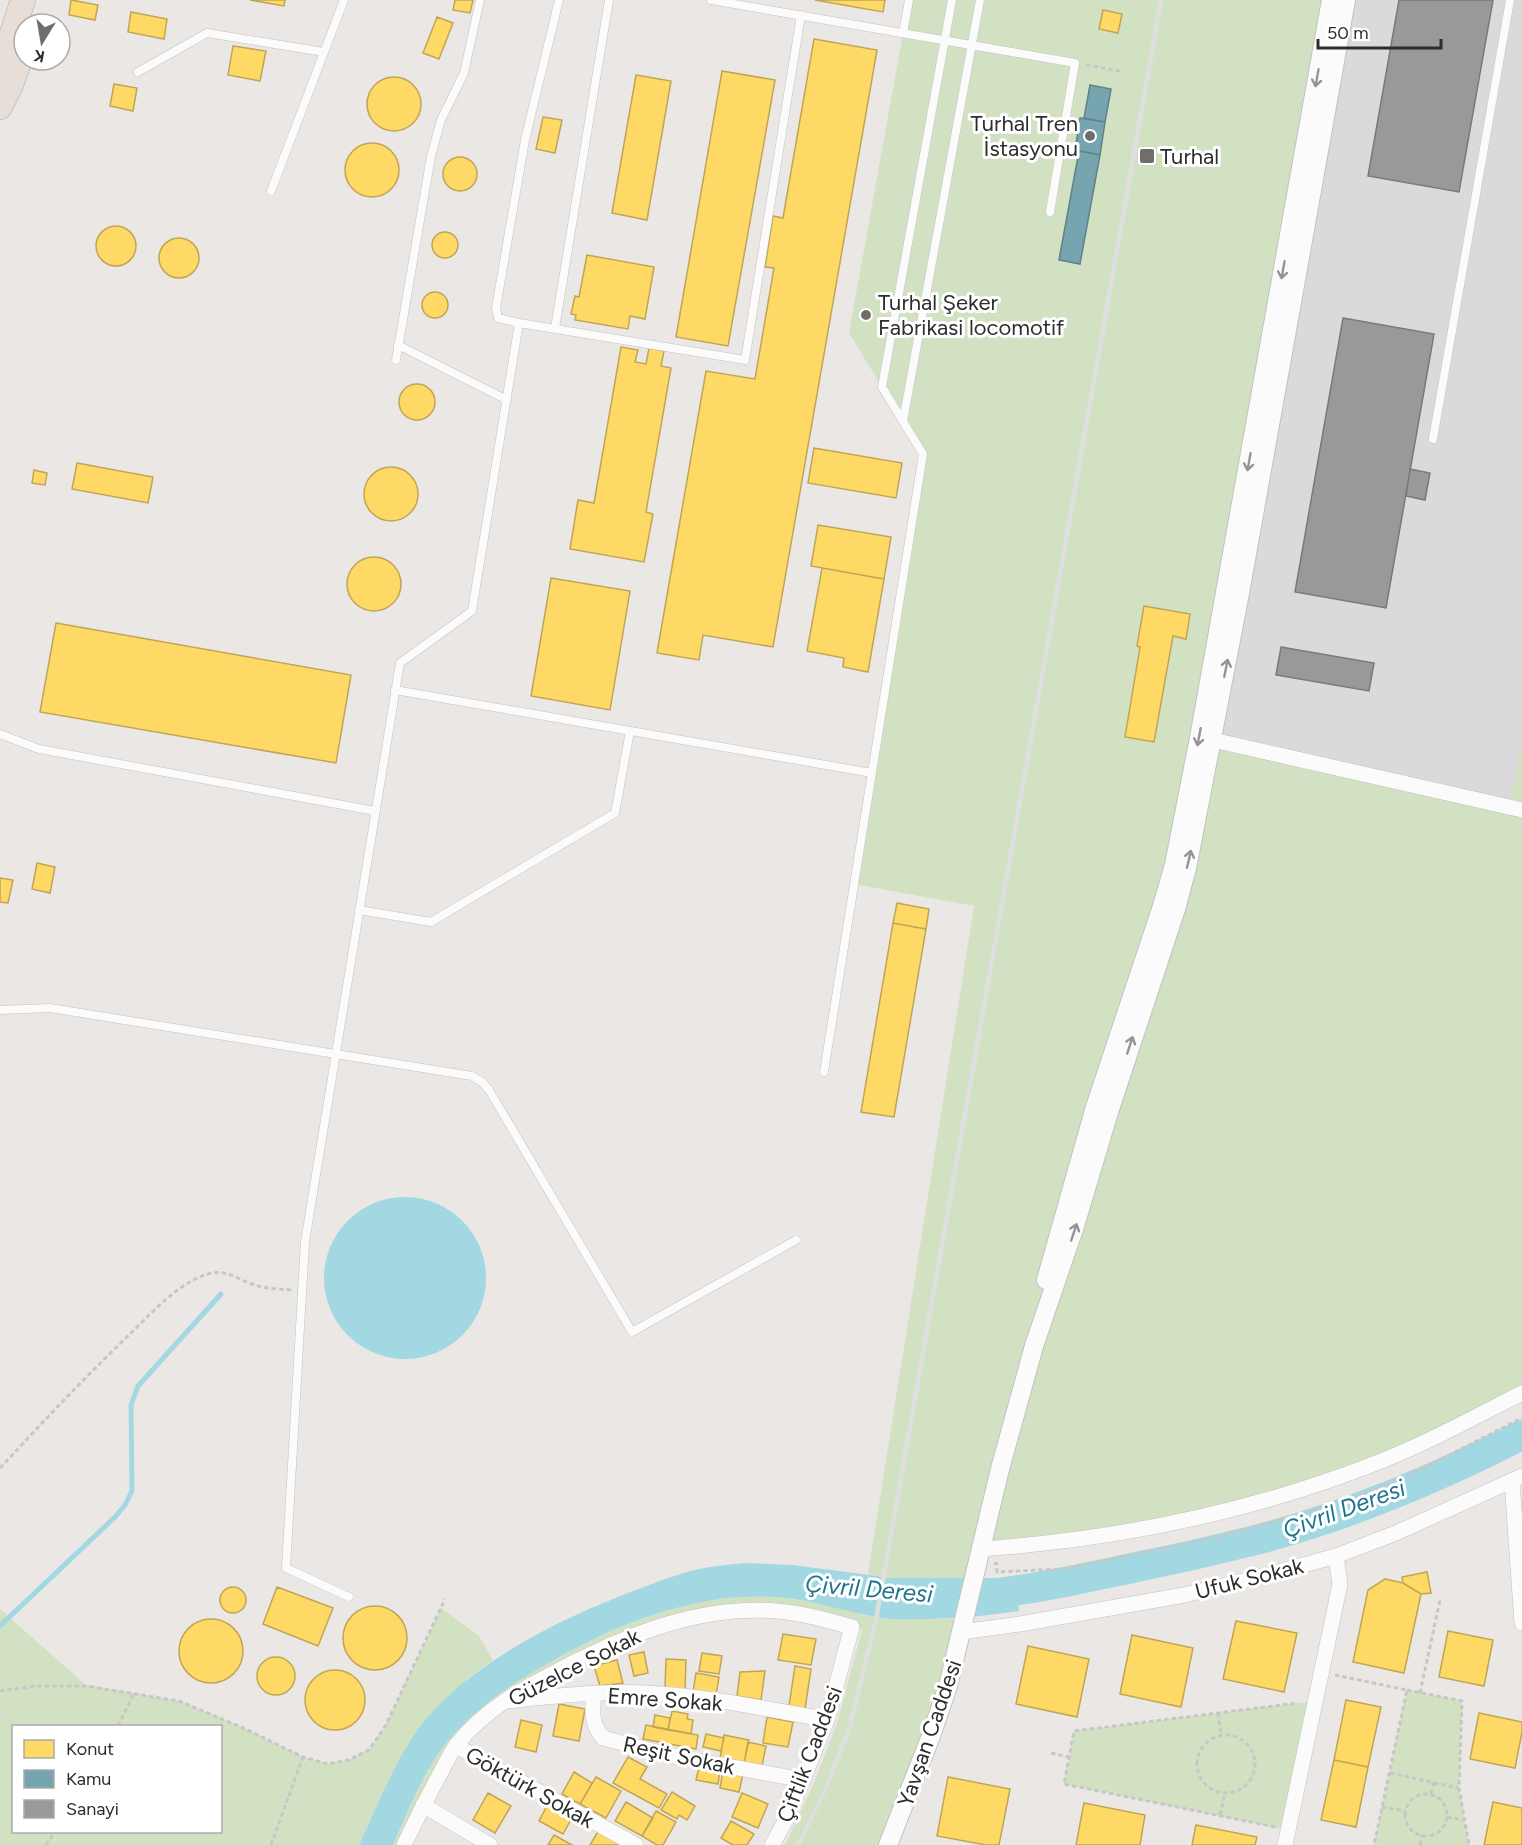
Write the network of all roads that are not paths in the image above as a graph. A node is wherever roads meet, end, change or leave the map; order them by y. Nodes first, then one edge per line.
1 (344, 0) edge
2 (480, 0) edge
3 (559, 0) edge
4 (609, 0) edge
5 (711, 0) edge
6 (909, 0) edge
7 (952, 0) edge
8 (980, 0) edge
9 (1331, 0) edge
10 (1346, 0) edge
11 (1510, 0) edge
12 (801, 15) junction
13 (903, 33) junction
14 (945, 40) junction
15 (971, 45) junction
16 (12, 46) edge
17 (324, 52) junction
18 (0, 71) edge
19 (12, 72) edge
20 (138, 72) dead end
21 (0, 107) edge
22 (272, 191) dead end
23 (1050, 212) dead end
24 (519, 323) junction
25 (555, 328) junction
26 (398, 345) junction
27 (396, 360) dead end
28 (507, 400) junction
29 (903, 421) junction
30 (1433, 439) dead end
31 (395, 690) junction
32 (630, 731) junction
33 (0, 734) edge
34 (1213, 740) junction
35 (872, 773) junction
36 (1522, 810) edge
37 (375, 811) junction
38 (359, 910) junction
39 (0, 1010) edge
40 (336, 1054) junction
41 (824, 1072) dead end
42 (796, 1240) dead end
43 (1034, 1346) junction
44 (1522, 1393) edge
45 (1517, 1478) edge
46 (1336, 1556) junction
47 (978, 1558) junction
48 (349, 1597) dead end
49 (1522, 1623) edge
50 (963, 1625) junction
51 (852, 1627) joint
52 (594, 1693) junction
53 (502, 1702) junction
54 (827, 1720) junction
55 (456, 1746) junction
56 (803, 1780) junction
57 (423, 1804) junction
58 (404, 1845) edge
59 (490, 1845) edge
60 (636, 1845) edge
61 (772, 1845) edge
62 (888, 1845) edge
63 (1285, 1845) edge

1 - 17 lane
2 - 26 lane
3 - 24 lane
4 - 25 lane
5 - 12 lane
6 - 13 lane
7 - 14 lane
8 - 15 lane
9 -> 43 street
34 -> 10 street
11 - 30 lane
12 - 13 lane
12 - 25 lane
13 - 14 lane
14 - 15 lane
14 - 29 lane
15 - 23 lane
15 - 29 lane
16 - 18 highway
17 - 20 lane
17 - 22 lane
19 - 21 highway
24 - 25 lane
24 - 28 lane
26 - 27 lane
26 - 28 lane
28 - 31 lane
29 - 35 lane
31 - 32 lane
31 - 37 lane
32 - 35 lane
32 - 38 lane
33 - 37 lane
34 - 36 street
43 -> 34 street
35 - 41 lane
37 - 38 lane
38 - 40 lane
39 - 40 lane
40 - 42 lane
40 - 48 lane
43 - 47 street, Yavşan Caddesi
44 - 47 street
45 - 46 street, Ufuk Sokak
45 - 49 street
46 - 50 street, Ufuk Sokak
46 - 63 street
47 - 50 street, Yavşan Caddesi
50 - 62 street, Yavşan Caddesi
51 - 53 street, Güzelce Sokak
51 - 54 street, Çiftlik Caddesi
52 - 53 street, Emre Sokak
52 - 54 street, Emre Sokak
52 - 56 street, Reşit Sokak
53 - 55 street, Güzelce Sokak
54 - 56 street, Çiftlik Caddesi
55 - 57 street, Güzelce Sokak
55 - 60 street, Göktürk Sokak
56 - 61 street, Çiftlik Caddesi
57 - 58 street, Güzelce Sokak
57 - 59 street

